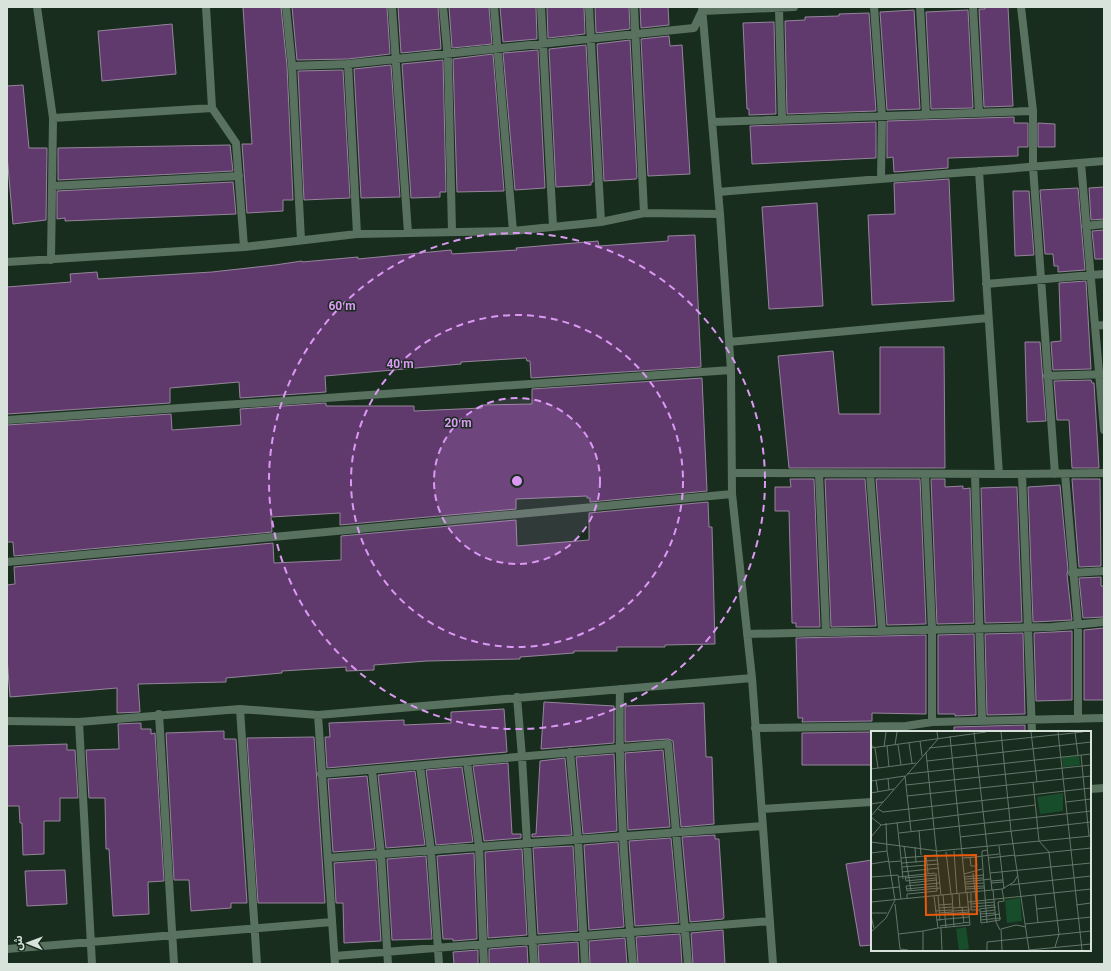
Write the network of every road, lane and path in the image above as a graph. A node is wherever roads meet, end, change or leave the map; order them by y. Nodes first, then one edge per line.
1 (37, 7) edge
2 (206, 7) edge
3 (286, 7) edge
4 (392, 7) edge
5 (443, 7) edge
6 (494, 7) edge
7 (541, 7) edge
8 (589, 7) edge
9 (634, 7) edge
10 (794, 7) edge
11 (874, 7) edge
12 (920, 7) edge
13 (973, 7) edge
14 (1021, 7) edge
15 (779, 8) edge
16 (702, 9) edge
17 (636, 34) junction
18 (590, 39) junction
19 (543, 44) junction
20 (498, 48) junction
21 (448, 54) junction
22 (396, 59) junction
23 (348, 64) junction
24 (292, 66) junction
25 (212, 108) junction
26 (1033, 111) junction
27 (979, 113) junction
28 (926, 115) junction
29 (882, 117) junction
30 (52, 118) junction
31 (782, 120) junction
32 (712, 122) junction
33 (1104, 161) edge
34 (1081, 163) junction
35 (1033, 166) junction
36 (979, 171) junction
37 (239, 176) junction
38 (881, 179) junction
39 (52, 186) junction
40 (718, 192) junction
41 (644, 213) junction
42 (720, 214) junction
43 (601, 222) junction
44 (1104, 224) edge
45 (553, 226) junction
46 (1086, 226) junction
47 (513, 231) junction
48 (452, 232) junction
49 (408, 233) junction
50 (357, 234) junction
51 (301, 240) junction
52 (244, 247) junction
53 (51, 260) junction
54 (7, 262) edge
55 (1104, 274) edge
56 (1090, 275) junction
57 (1040, 279) junction
58 (986, 284) junction
59 (988, 318) junction
60 (1104, 325) edge
61 (1095, 326) junction
62 (729, 342) junction
63 (731, 370) junction
64 (1102, 375) edge
65 (1047, 376) junction
66 (7, 420) edge
67 (1104, 424) edge
68 (1104, 430) edge
69 (732, 473) junction
70 (1104, 473) edge
71 (819, 474) junction
72 (870, 474) junction
73 (925, 474) junction
74 (975, 474) junction
75 (999, 474) junction
76 (1022, 474) junction
77 (1054, 474) junction
78 (1065, 474) junction
79 (732, 494) junction
80 (7, 562) edge
81 (1104, 571) edge
82 (1072, 573) junction
83 (1104, 622) edge
84 (1078, 625) junction
85 (1029, 627) junction
86 (932, 629) junction
87 (980, 629) junction
88 (882, 630) junction
89 (826, 632) junction
90 (747, 634) junction
91 (752, 678) junction
92 (620, 689) junction
93 (517, 697) junction
94 (240, 709) junction
95 (159, 714) junction
96 (318, 715) junction
97 (1104, 718) edge
98 (1078, 719) junction
99 (982, 720) junction
100 (7, 721) edge
101 (1032, 721) junction
102 (79, 722) junction
103 (932, 722) junction
104 (755, 728) junction
105 (1032, 731) edge
106 (619, 748) junction
107 (570, 752) junction
108 (522, 757) junction
109 (467, 762) junction
110 (420, 766) junction
111 (372, 770) junction
112 (321, 774) junction
113 (1104, 788) edge
114 (1091, 789) edge
115 (871, 802) edge
116 (762, 809) junction
117 (763, 826) junction
118 (677, 833) junction
119 (623, 836) junction
120 (578, 840) junction
121 (528, 844) junction
122 (479, 847) junction
123 (431, 850) junction
124 (381, 854) junction
125 (328, 858) junction
126 (770, 921) junction
127 (332, 922) junction
128 (685, 928) junction
129 (254, 929) junction
130 (630, 933) junction
131 (172, 936) junction
132 (583, 936) junction
133 (532, 940) junction
134 (89, 943) junction
135 (483, 944) junction
136 (437, 948) junction
137 (7, 949) edge
138 (387, 952) junction
139 (335, 960) edge
140 (92, 964) edge
141 (174, 964) edge
142 (257, 964) edge
143 (388, 964) edge
144 (439, 964) edge
145 (484, 964) edge
146 (534, 964) edge
147 (585, 964) edge
148 (633, 964) edge
149 (688, 964) edge
150 (773, 964) edge

1 - 30 street
2 - 25 street
3 - 24 street
4 - 22 street
5 - 21 street
6 - 20 street
7 - 19 street
8 - 18 street
9 - 17 street
10 - 15 street
11 - 29 street
12 - 28 street
13 - 27 street
14 - 26 street
15 - 16 street
15 - 31 street
16 - 17 street
16 - 32 street
17 - 18 street
17 - 41 street
18 - 19 street
18 - 43 street
19 - 20 street
19 - 45 street
20 - 21 street
20 - 47 street
21 - 22 street
21 - 48 street
22 - 23 street
22 - 49 street
23 - 24 street
23 - 50 street
24 - 51 street
25 - 30 street
25 - 37 street
26 - 27 street
26 - 35 street
27 - 28 street
28 - 29 street
29 - 31 street
29 - 38 street
30 - 39 street
31 - 32 street
32 - 40 street
33 - 34 street
34 - 35 street
34 - 46 street
35 - 36 street
35 - 57 street
36 - 38 street
36 - 58 street
37 - 39 street
37 - 52 street
38 - 40 street
39 - 53 street
40 - 42 street
41 - 42 street
41 - 43 street
42 - 62 street
43 - 45 street
44 - 46 street
45 - 47 street
46 - 56 street
47 - 48 street
48 - 49 street
49 - 50 street
50 - 51 street
51 - 52 street
52 - 53 street
53 - 54 street
55 - 56 street
56 - 57 street
56 - 61 street
57 - 58 street
57 - 65 street
58 - 59 street
59 - 62 street
59 - 75 street
60 - 61 street
61 - 64 street
62 - 63 street
63 - 66 street
63 - 69 street
64 - 65 street
64 - 67 street
65 - 77 street
67 - 68 street
69 - 71 street
69 - 79 street
70 - 78 street
71 - 72 street
71 - 89 street
72 - 73 street
72 - 88 street
73 - 74 street
73 - 86 street
74 - 75 street
74 - 87 street
75 - 76 street
76 - 77 street
76 - 85 street
77 - 78 street
78 - 82 street
79 - 80 street
79 - 90 street
81 - 82 street
82 - 84 street
83 - 84 street
84 - 85 street
84 - 98 street
85 - 87 street
85 - 101 street
86 - 87 street
86 - 88 street
86 - 103 street
87 - 99 street
88 - 89 street
89 - 90 street
90 - 91 street
91 - 92 street
91 - 104 street
92 - 93 street
92 - 106 street
93 - 96 street
93 - 108 street
94 - 95 street
94 - 96 street
94 - 129 street
95 - 102 street
95 - 131 street
96 - 112 street
97 - 98 street
98 - 101 street
99 - 101 street
99 - 103 street
100 - 102 street
101 - 105 street
102 - 134 street
103 - 104 street
104 - 116 street
106 - 107 street
106 - 118 street
106 - 119 street
107 - 108 street
107 - 120 street
108 - 109 street
108 - 121 street
109 - 110 street
109 - 122 street
110 - 111 street
110 - 123 street
111 - 112 street
111 - 124 street
112 - 125 street
113 - 114 street
115 - 116 street
116 - 117 street
117 - 118 street
117 - 126 street
118 - 119 street
118 - 128 street
119 - 120 street
119 - 130 street
120 - 121 street
120 - 132 street
121 - 122 street
121 - 133 street
122 - 123 street
122 - 135 street
123 - 124 street
123 - 136 street
124 - 125 street
124 - 138 street
125 - 127 street
126 - 128 street
126 - 150 street
127 - 129 street
127 - 139 street
128 - 130 street
128 - 149 street
129 - 131 street
129 - 142 street
130 - 132 street
130 - 148 street
131 - 134 street
131 - 141 street
132 - 133 street
132 - 147 street
133 - 135 street
133 - 146 street
134 - 137 street
134 - 140 street
135 - 136 street
135 - 145 street
136 - 138 street
136 - 144 street
138 - 139 street
138 - 143 street

